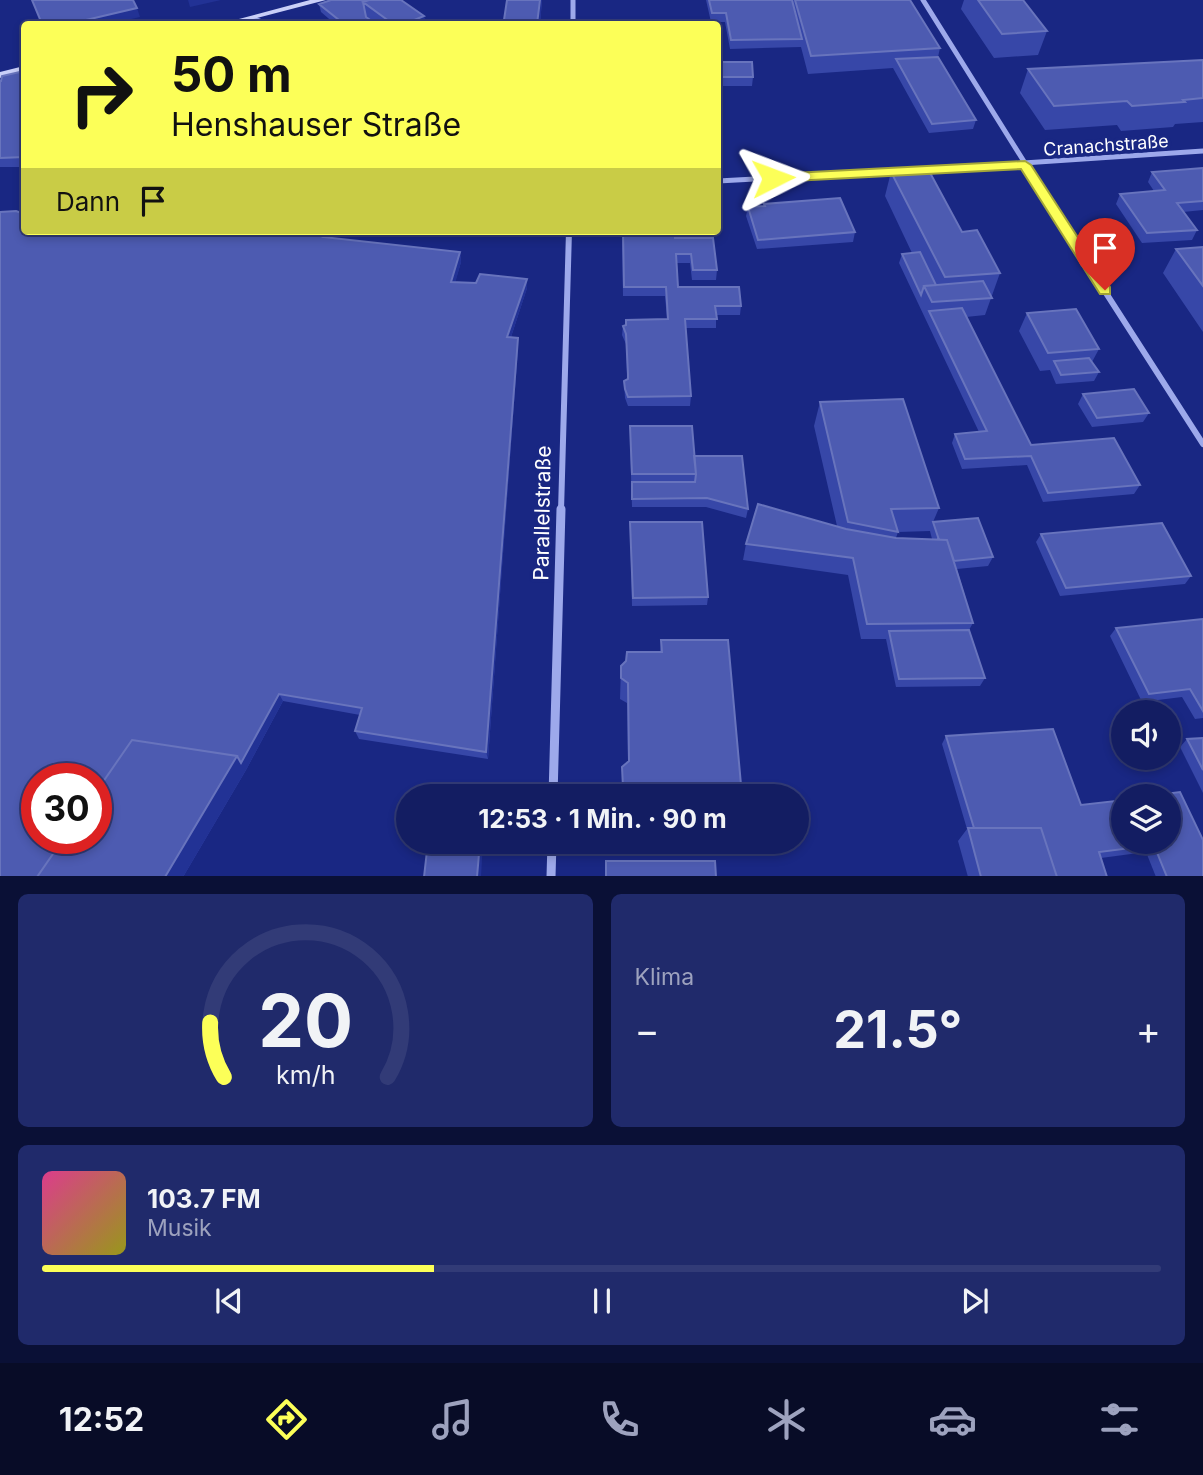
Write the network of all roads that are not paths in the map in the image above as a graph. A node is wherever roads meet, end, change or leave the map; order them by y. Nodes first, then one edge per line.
1 (321, 0) edge
2 (573, 0) edge
3 (923, 0) edge
4 (253, 18) junction
5 (239, 21) edge
6 (262, 21) edge
7 (573, 21) edge
8 (21, 70) edge
9 (0, 75) edge
10 (1203, 152) edge
11 (1025, 165) junction
12 (721, 181) edge
13 (569, 235) edge
14 (1203, 444) edge
15 (553, 784) edge
16 (552, 854) edge
17 (551, 876) edge

1 - 4 main road
2 - 7 street
3 - 11 street
4 - 5 main road
4 - 6 lane
8 - 9 main road
10 - 11 street, Cranachstraße
11 - 12 street, Cranachstraße
11 - 14 street
13 - 15 street, Parallelstraße
16 - 17 street

